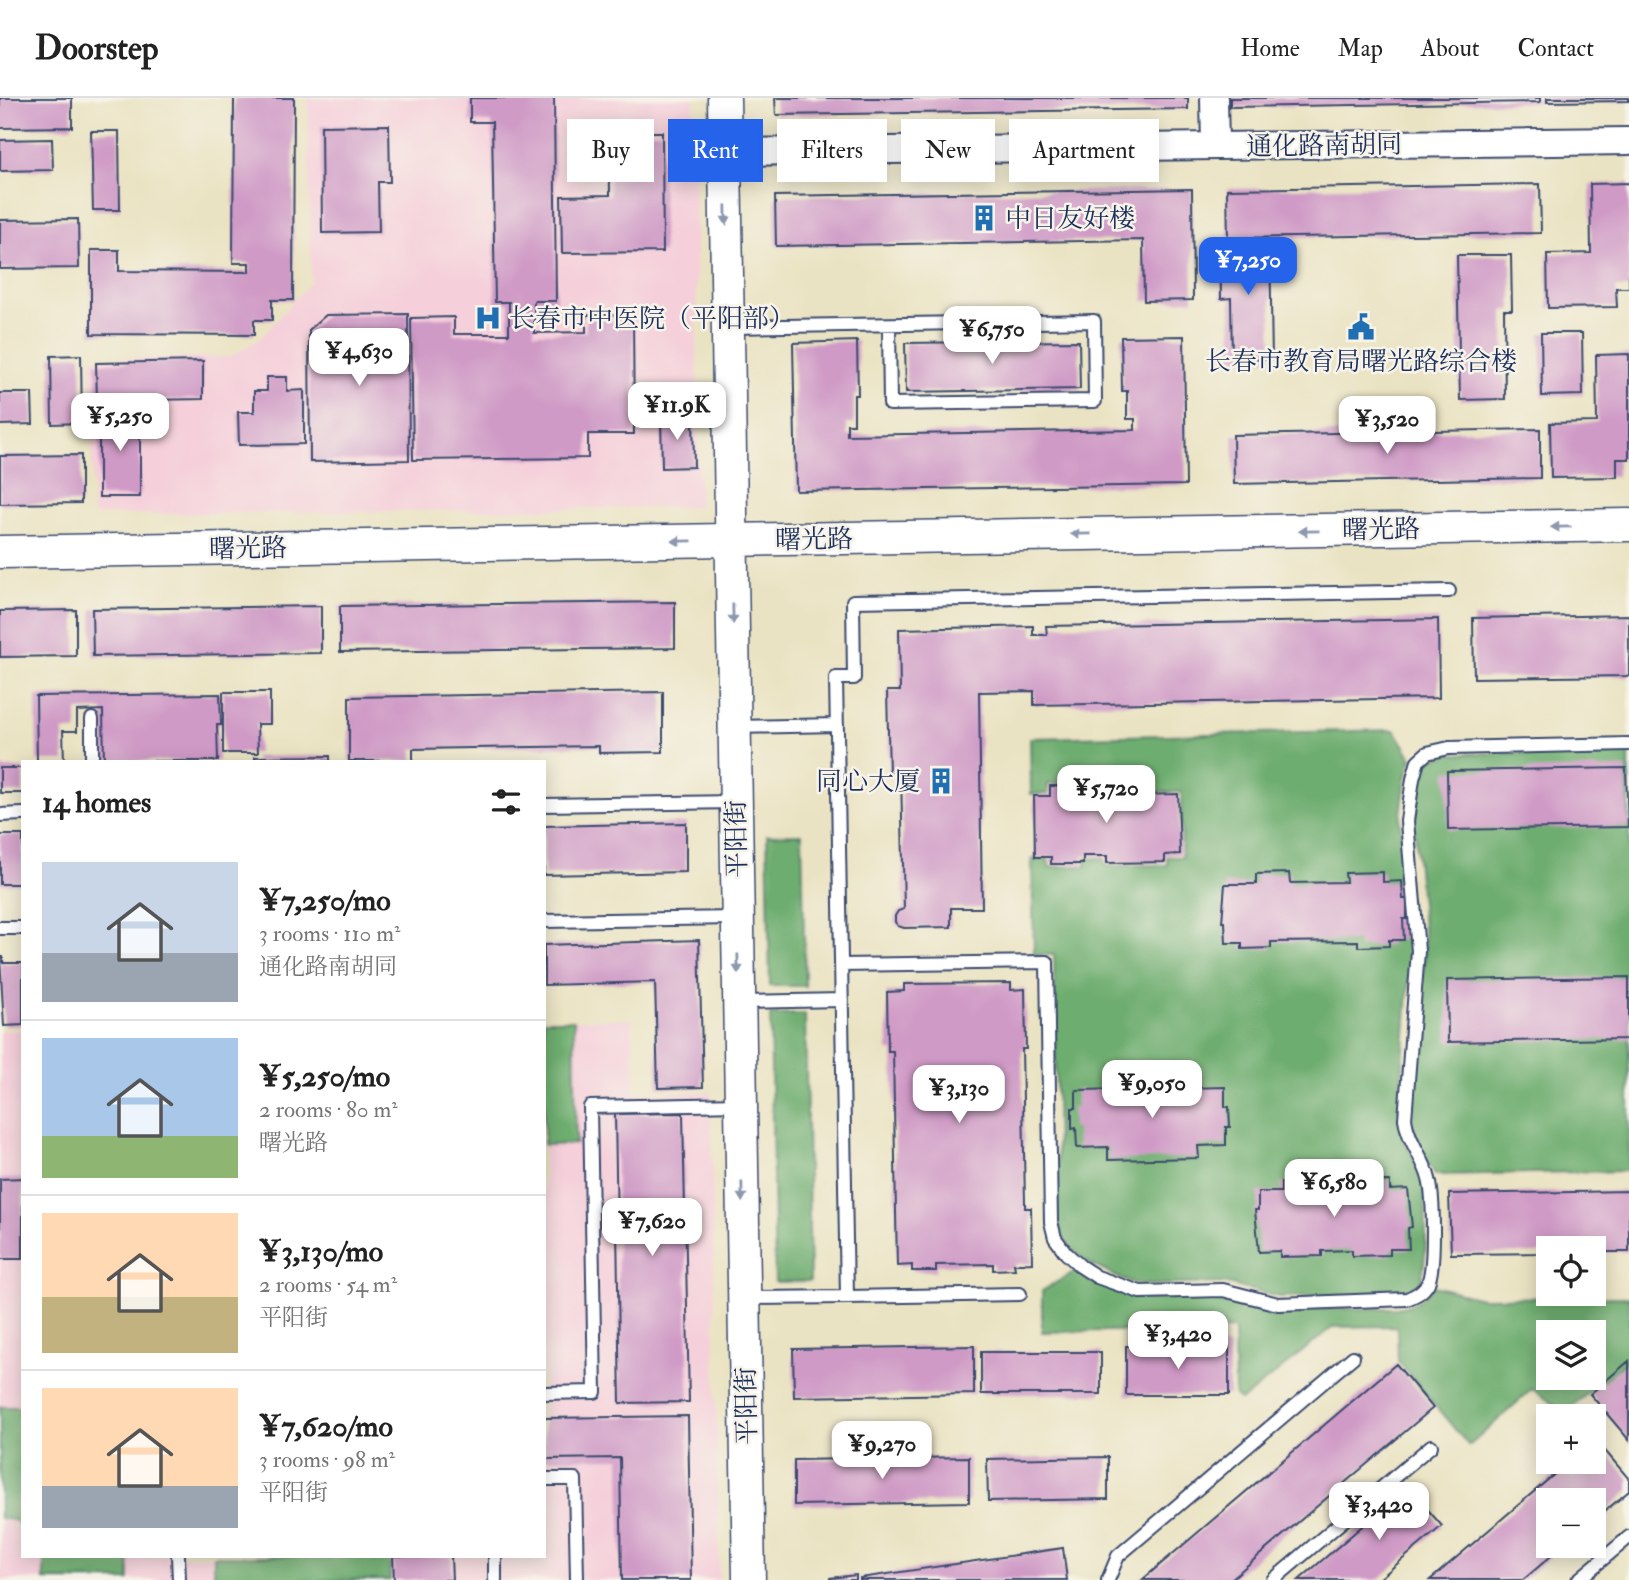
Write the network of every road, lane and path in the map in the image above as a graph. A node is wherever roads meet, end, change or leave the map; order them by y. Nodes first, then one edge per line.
1 (724, 98) edge
2 (1214, 98) edge
3 (724, 119) edge
4 (1629, 141) edge
5 (1215, 146) junction
6 (763, 152) edge
7 (726, 182) edge
8 (889, 325) junction
9 (728, 327) junction
10 (1629, 526) edge
11 (731, 540) junction
12 (0, 552) edge
13 (1449, 591) dead end
14 (92, 719) dead end
15 (838, 725) junction
16 (734, 727) junction
17 (1629, 744) edge
18 (92, 760) edge
19 (736, 802) junction
20 (546, 805) edge
21 (21, 814) edge
22 (0, 815) edge
23 (738, 918) junction
24 (546, 920) edge
25 (0, 928) edge
26 (21, 928) edge
27 (841, 965) junction
28 (842, 1000) junction
29 (739, 1002) junction
30 (741, 1104) junction
31 (1020, 1294) dead end
32 (847, 1297) junction
33 (744, 1298) junction
34 (1353, 1357) dead end
35 (546, 1393) edge
36 (1431, 1446) dead end
37 (546, 1479) edge
38 (1629, 1537) edge
39 (178, 1558) edge
40 (495, 1558) edge
41 (178, 1580) edge
42 (495, 1580) edge
43 (577, 1580) edge
44 (748, 1580) edge
45 (1108, 1580) edge
46 (1273, 1580) edge
47 (1578, 1580) edge

1 - 3 street, 平阳街
2 - 5 street
4 - 5 street, 通化路南胡同
5 - 6 street, 通化路南胡同
7 -> 9 street, 平阳街
8 - 8 lane
8 - 9 lane
9 - 11 street, 平阳街
10 -> 11 street, 曙光路
11 -> 12 street, 曙光路
11 -> 16 street, 平阳街
13 - 15 lane
14 - 18 lane
15 - 16 lane
15 - 27 lane
16 - 19 street, 平阳街
17 - 27 lane
19 - 20 lane
19 - 23 street, 平阳街
21 - 22 lane
23 - 24 lane
23 -> 29 street, 平阳街
25 - 26 lane
27 - 28 lane
28 - 29 lane
28 - 32 lane
29 - 30 street, 平阳街
30 -> 33 street, 平阳街
30 - 35 lane
31 - 32 lane
32 - 33 lane
33 - 44 street, 平阳街
34 - 45 lane
36 - 46 lane
37 - 43 lane
38 - 47 lane
39 - 41 lane
40 - 42 lane

